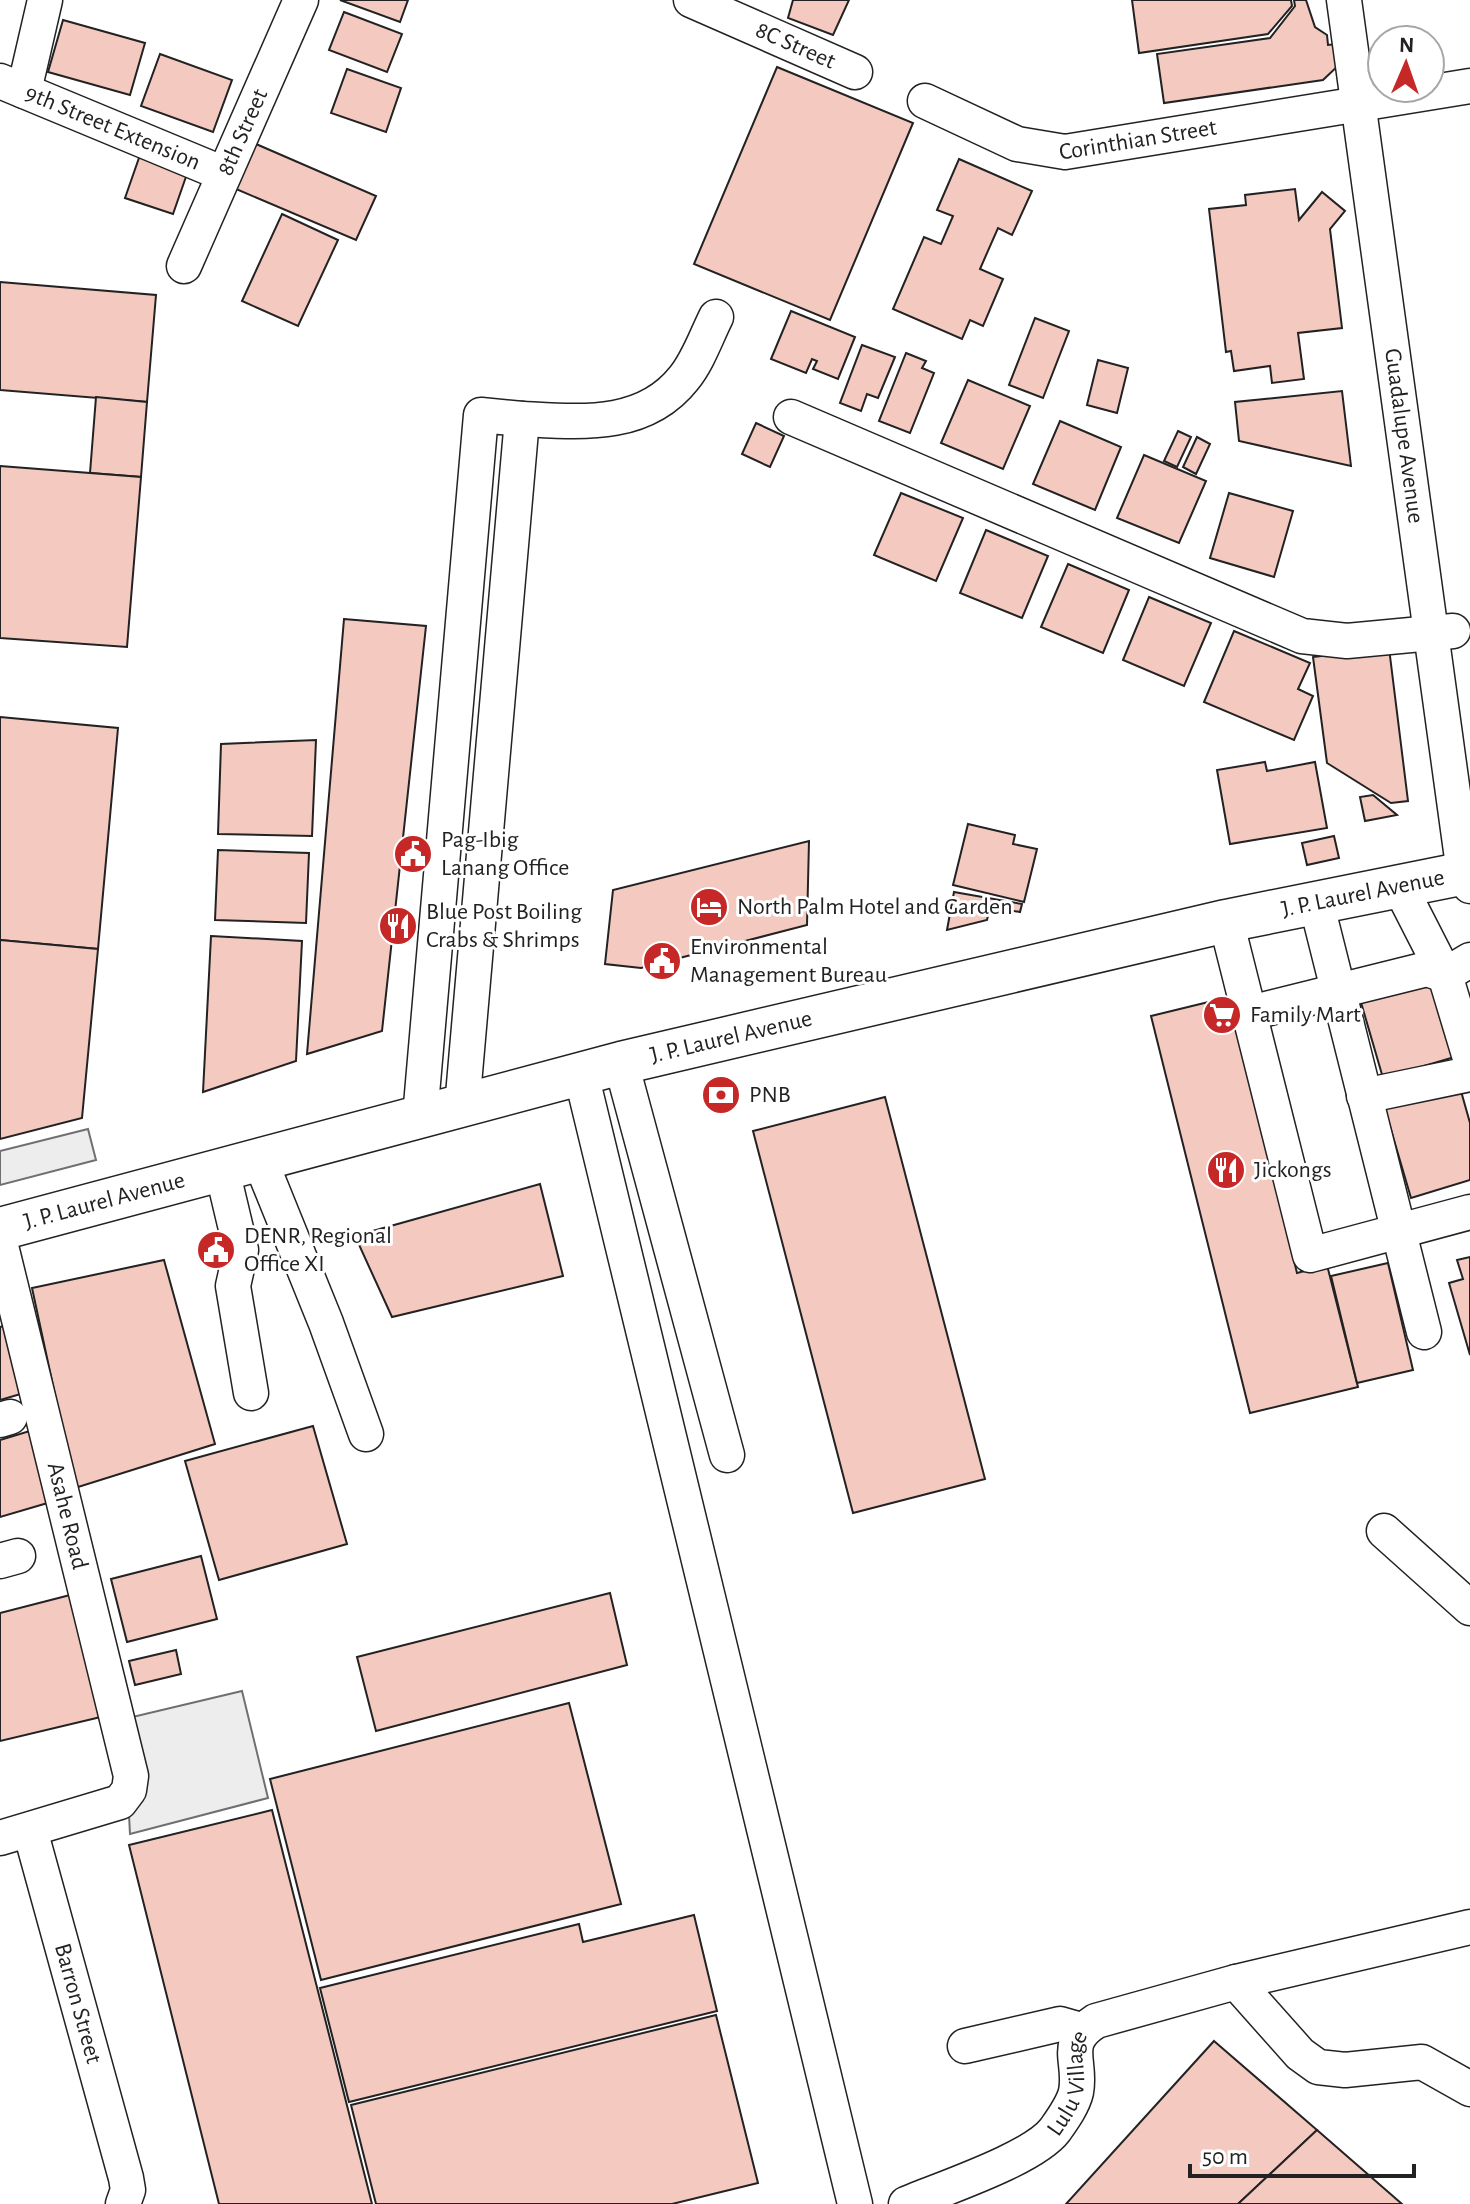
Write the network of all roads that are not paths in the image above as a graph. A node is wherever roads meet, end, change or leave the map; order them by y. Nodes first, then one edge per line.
1 (45, 0) edge
2 (301, 0) edge
3 (691, 0) edge
4 (1344, 0) edge
5 (1367, 0) edge
6 (1368, 24) edge
7 (855, 72) dead end
8 (1366, 85) edge
9 (12, 86) edge
10 (1470, 86) edge
11 (1446, 89) edge
12 (925, 101) dead end
13 (1366, 101) edge
14 (1371, 104) edge
15 (224, 174) junction
16 (184, 266) dead end
17 (716, 317) dead end
18 (791, 417) dead end
19 (522, 419) junction
20 (1442, 632) junction
21 (460, 658) junction
22 (502, 661) junction
23 (1470, 751) edge
24 (1468, 877) edge
25 (1399, 885) junction
26 (1316, 902) junction
27 (1226, 921) junction
28 (1458, 968) edge
29 (1338, 992) junction
30 (1250, 1013) junction
31 (1470, 1058) edge
32 (621, 1063) junction
33 (581, 1074) junction
34 (1470, 1074) edge
35 (1364, 1096) junction
36 (462, 1107) junction
37 (420, 1117) junction
38 (241, 1165) junction
39 (1470, 1212) edge
40 (0, 1229) edge
41 (1399, 1234) junction
42 (0, 1242) edge
43 (1424, 1332) dead end
44 (251, 1393) dead end
45 (366, 1434) dead end
46 (727, 1455) dead end
47 (1384, 1531) dead end
48 (1470, 1608) edge
49 (15, 1834) edge
50 (1470, 1927) edge
51 (1236, 1982) junction
52 (1081, 2030) junction
53 (965, 2046) dead end
54 (1470, 2089) edge
55 (124, 2191) edge
56 (846, 2202) edge
57 (906, 2204) edge

1 - 9 street
2 - 15 street, 8th Street
3 - 7 street, 8C Street
4 - 8 street, Guadalupe Avenue
5 - 6 street, Guadalupe Avenue
9 - 15 street, 9th Street Extension
10 - 11 street, Corinthian Street
12 - 13 street, Corinthian Street
14 - 20 street, Guadalupe Avenue
15 - 16 street, 8th Street
17 - 19 street
18 - 20 street
19 - 21 street
19 - 22 street
20 - 23 street, Guadalupe Avenue
20 - 24 street, Guadalupe Avenue
21 - 22 street
21 - 37 street
22 - 36 street
24 - 25 main road, J. P. Laurel Avenue
25 - 26 main road, J. P. Laurel Avenue
25 - 28 street
26 - 27 main road, J. P. Laurel Avenue
26 - 29 street
27 - 30 street
27 - 32 main road, J. P. Laurel Avenue
28 - 29 street
28 - 31 street
29 - 30 street
29 - 35 street
30 - 41 street
32 - 33 main road, J. P. Laurel Avenue
32 - 46 street
33 - 36 main road, J. P. Laurel Avenue
33 - 56 street
34 - 35 street
35 - 41 street
36 - 37 main road, J. P. Laurel Avenue
37 - 38 main road, J. P. Laurel Avenue
38 - 40 main road, J. P. Laurel Avenue
38 - 44 street
38 - 45 street
39 - 41 street
41 - 43 street
42 - 49 street, Asahe Road
47 - 48 street
49 - 55 street, Barron Street
50 - 51 street, Lulu Village
51 - 52 street, Lulu Village
51 - 54 street
52 - 53 street
52 - 57 street, Lulu Village

